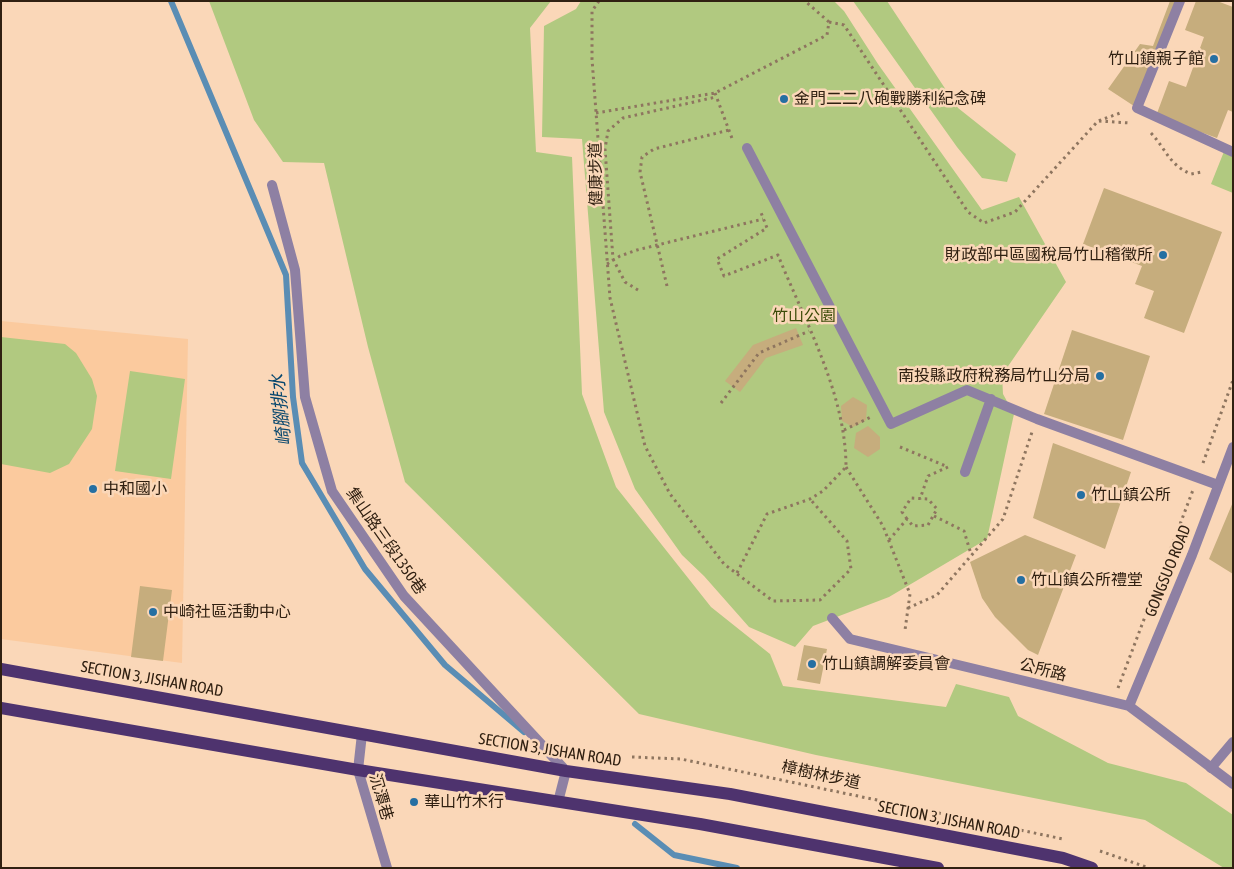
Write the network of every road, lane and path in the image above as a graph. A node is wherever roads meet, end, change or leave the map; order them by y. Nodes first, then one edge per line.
1 (599, 1) edge
2 (805, 1) edge
3 (1180, 1) edge
4 (829, 22) junction
5 (715, 95) junction
6 (1137, 108) junction
7 (596, 113) junction
8 (1098, 121) junction
9 (1138, 126) dead end
10 (729, 130) junction
11 (1150, 131) dead end
12 (741, 148) joint
13 (1233, 152) edge
14 (1202, 172) dead end
15 (272, 185) dead end
16 (756, 201) dead end
17 (763, 219) junction
18 (657, 246) junction
19 (613, 259) junction
20 (607, 264) junction
21 (667, 286) dead end
22 (638, 290) dead end
23 (809, 331) junction
24 (1233, 380) edge
25 (991, 399) junction
26 (721, 403) dead end
27 (868, 419) dead end
28 (1037, 419) junction
29 (844, 430) junction
30 (900, 447) dead end
31 (1233, 447) edge
32 (846, 467) junction
33 (965, 472) dead end
34 (1198, 477) junction
35 (1218, 485) junction
36 (810, 499) junction
37 (920, 499) junction
38 (934, 516) junction
39 (907, 519) junction
40 (889, 540) junction
41 (971, 554) junction
42 (737, 573) junction
43 (908, 608) junction
44 (832, 618) dead end
45 (905, 630) dead end
46 (1, 668) edge
47 (1116, 690) dead end
48 (1129, 706) junction
49 (1, 708) edge
50 (362, 734) junction
51 (1233, 742) edge
52 (632, 757) dead end
53 (1211, 768) junction
54 (358, 770) junction
55 (566, 771) junction
56 (1233, 784) edge
57 (558, 802) junction
58 (1070, 841) dead end
59 (1096, 850) dead end
60 (387, 868) edge
61 (938, 868) edge
62 (1092, 868) edge
63 (1149, 868) edge

1 - 7 path
2 - 4 path
3 - 6 street
4 - 5 path
4 - 8 path
5 - 7 path
5 - 10 path
5 - 19 path, 健康步道
6 - 8 path
6 - 13 street
7 - 20 path
8 - 9 path
10 - 12 path
10 - 18 path
11 - 14 path
12 - 25 street
15 - 55 street, 集山路三段1350巷
16 - 17 path
17 - 18 path
17 - 23 path
18 - 19 path
18 - 21 path
19 - 20 path
19 - 22 path, 健康步道
20 - 42 path
23 - 26 path
23 - 29 path
24 - 34 path
25 - 28 street
25 - 33 street
27 - 29 path
28 - 34 street
28 - 41 path
29 - 32 path
30 - 37 path
31 - 35 street, GONGSUO ROAD
32 - 36 path
32 - 40 path
34 - 35 street
34 - 47 path
35 - 48 street, GONGSUO ROAD
36 - 42 path
36 - 42 path
37 - 38 path
37 - 39 path
38 - 39 path
38 - 41 path
39 - 40 path
40 - 43 path
41 - 43 path
43 - 45 path
44 - 48 street, 公所路
46 - 50 main road, SECTION 3, JISHAN ROAD
48 - 53 street, 公所路
49 - 54 main road
50 - 54 street, 沉潭巷
50 - 55 main road, SECTION 3, JISHAN ROAD
51 - 53 street
52 - 58 path, 樟樹林步道
53 - 56 street, 公所路
54 - 57 main road
54 - 60 street, 沉潭巷
55 - 57 street
55 - 62 main road, SECTION 3, JISHAN ROAD
57 - 61 main road
59 - 63 path

